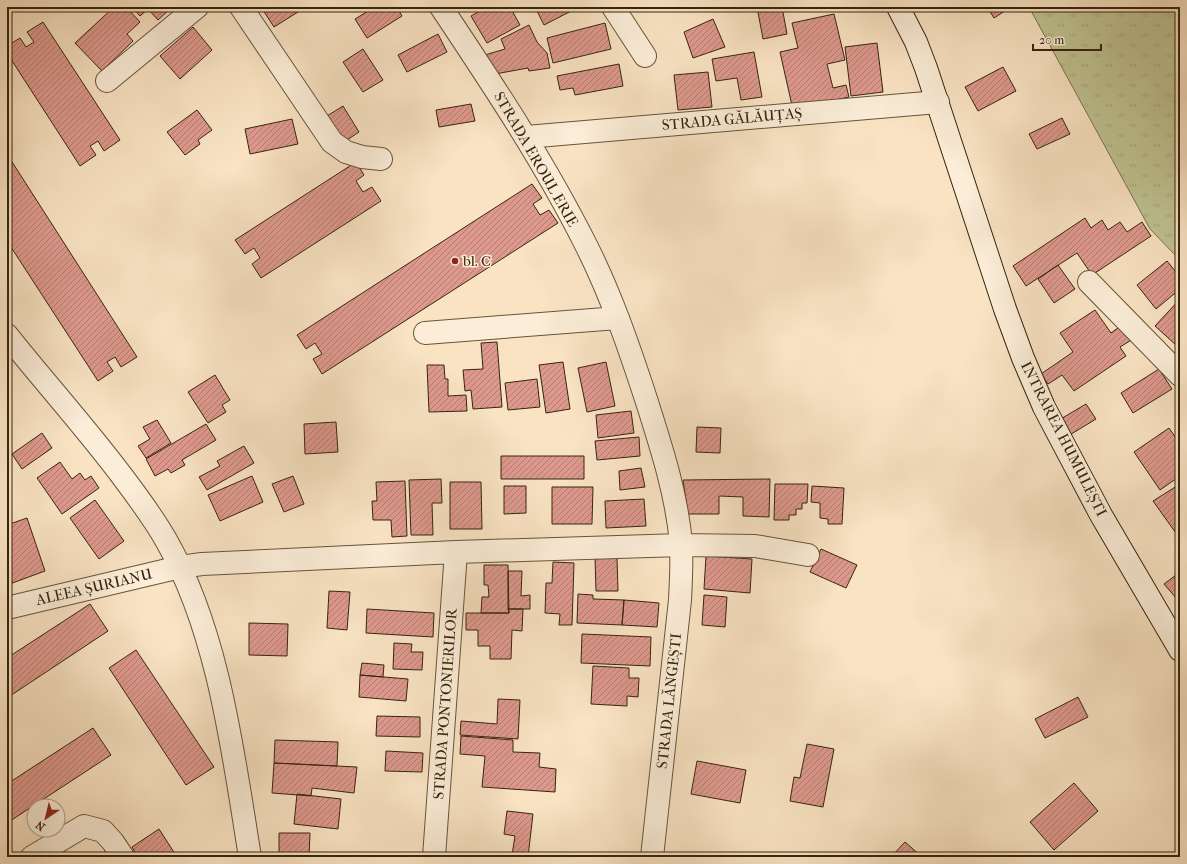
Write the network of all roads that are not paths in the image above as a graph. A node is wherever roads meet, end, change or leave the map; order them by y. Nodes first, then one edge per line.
1 (197, 7) edge
2 (240, 7) edge
3 (441, 7) edge
4 (613, 7) edge
5 (898, 7) edge
6 (645, 56) dead end
7 (107, 81) dead end
8 (938, 102) junction
9 (526, 137) junction
10 (381, 159) dead end
11 (1089, 282) dead end
12 (618, 318) junction
13 (425, 333) dead end
14 (7, 335) edge
15 (1180, 374) edge
16 (681, 545) junction
17 (456, 552) junction
18 (808, 554) dead end
19 (180, 567) junction
20 (7, 608) edge
21 (1180, 650) edge
22 (32, 857) edge
23 (123, 857) edge
24 (250, 857) edge
25 (434, 857) edge
26 (652, 857) edge

1 - 7 street
2 - 10 street
3 - 9 street, STRADA EROUL ERIE
4 - 6 street
5 - 8 street, INTRAREA HUMULEȘTI
8 - 9 street, STRADA GĂLĂUȚAȘ
8 - 21 street, INTRAREA HUMULEȘTI
9 - 12 street, STRADA EROUL ERIE
11 - 15 street
12 - 13 street
12 - 16 street, STRADA EROUL ERIE
14 - 19 street
16 - 17 street
16 - 18 street
16 - 26 street, STRADA LĂNGEȘTI
17 - 19 street
17 - 25 street, STRADA PONTONIERILOR
19 - 20 street, ALEEA ȘURIANU
19 - 24 street
22 - 23 street

